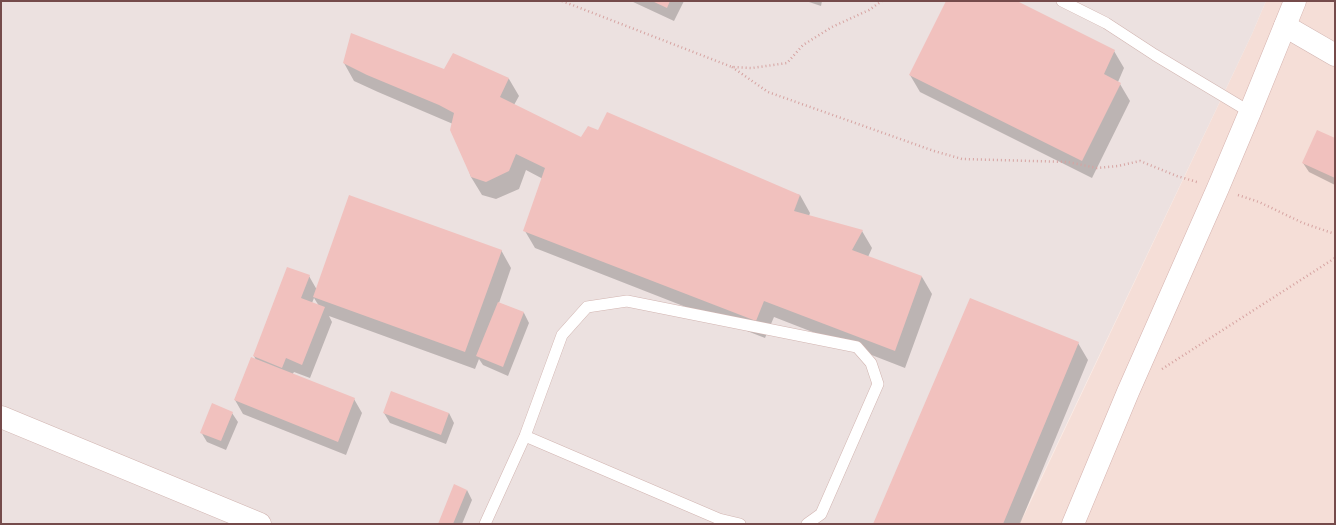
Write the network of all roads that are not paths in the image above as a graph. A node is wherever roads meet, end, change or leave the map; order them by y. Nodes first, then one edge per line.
1 (1062, 1) edge
2 (1295, 1) edge
3 (1285, 26) junction
4 (1335, 55) edge
5 (1250, 112) junction
6 (1, 417) edge
7 (525, 436) junction
8 (260, 524) edge
9 (485, 524) edge
10 (740, 524) edge
11 (807, 524) edge
12 (1073, 524) edge

1 - 5 lane
2 - 3 street
3 - 4 street
3 - 5 street
5 - 12 street
6 - 8 street
7 - 9 lane
7 - 10 lane
7 - 11 lane

